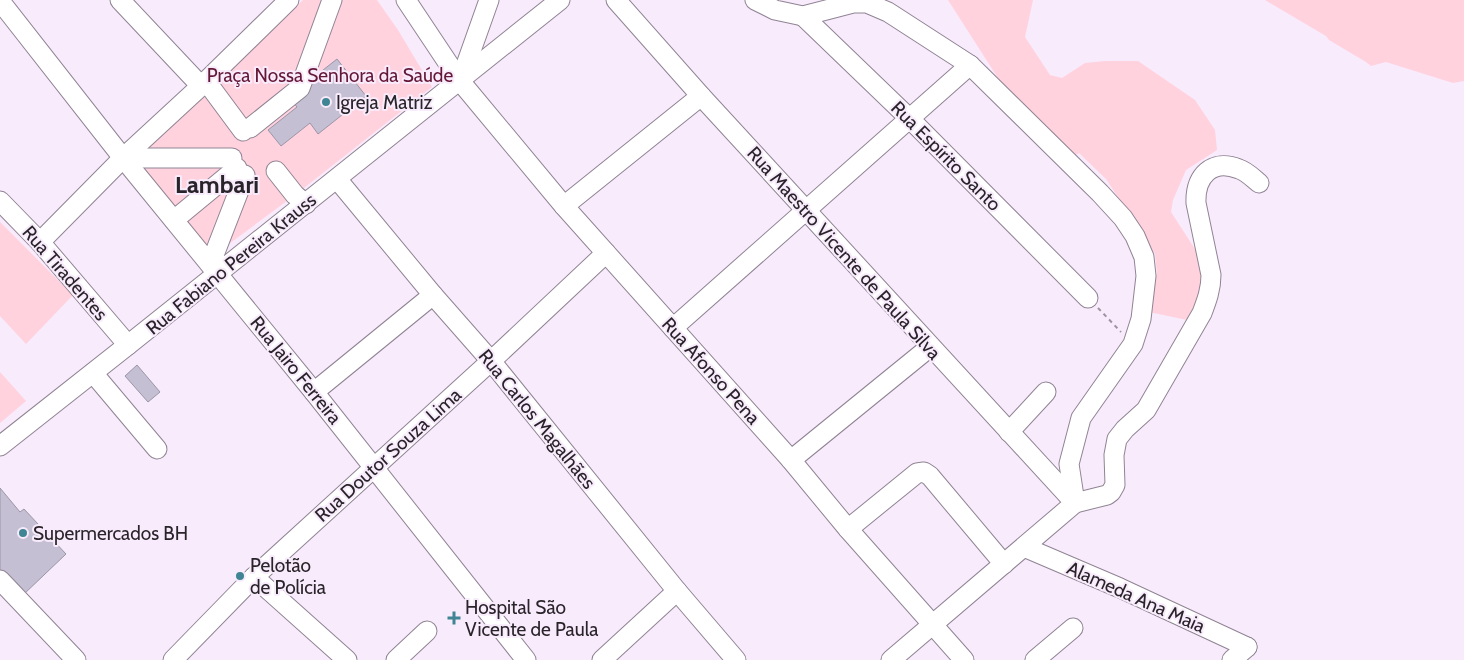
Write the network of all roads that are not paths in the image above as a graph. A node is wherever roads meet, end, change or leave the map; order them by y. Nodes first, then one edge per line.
1 (120, 0) edge
2 (289, 0) edge
3 (332, 0) edge
4 (406, 0) edge
5 (489, 0) edge
6 (560, 0) edge
7 (616, 0) edge
8 (755, 0) edge
9 (0, 1) edge
10 (803, 16) junction
11 (970, 65) junction
12 (460, 81) junction
13 (203, 84) junction
14 (701, 96) junction
15 (908, 118) junction
16 (123, 158) junction
17 (238, 167) junction
18 (276, 171) dead end
19 (336, 179) junction
20 (1259, 183) dead end
21 (0, 201) edge
22 (306, 204) junction
23 (564, 206) junction
24 (806, 210) junction
25 (174, 220) junction
26 (40, 242) junction
27 (606, 253) junction
28 (218, 274) junction
29 (433, 295) junction
30 (1088, 298) road end
31 (673, 328) junction
32 (128, 345) junction
33 (930, 347) junction
34 (491, 361) junction
35 (93, 373) junction
36 (314, 392) junction
37 (1046, 392) dead end
38 (1009, 432) junction
39 (0, 446) edge
40 (157, 449) dead end
41 (791, 460) junction
42 (374, 467) junction
43 (1074, 503) junction
44 (848, 529) junction
45 (1024, 548) junction
46 (1004, 564) junction
47 (254, 577) junction
48 (0, 580) edge
49 (677, 591) junction
50 (933, 624) junction
51 (1073, 628) dead end
52 (427, 631) dead end
53 (1250, 654) edge
54 (76, 660) edge
55 (173, 660) edge
56 (347, 660) edge
57 (396, 660) edge
58 (526, 660) edge
59 (602, 660) edge
60 (736, 660) edge
61 (892, 660) edge
62 (964, 660) edge
63 (1035, 660) edge
64 (1232, 660) edge

1 - 13 street
2 - 13 street
3 - 13 street
4 - 12 street
5 - 12 street
6 - 12 street, Rua Fabiano Pereira Krauss
7 - 14 street, Rua Maestro Vicente de Paula Silva
8 - 10 street
9 - 16 street
10 - 11 street
10 - 15 street, Rua Espírito Santo
11 - 15 street
11 - 43 street
12 - 19 street, Rua Fabiano Pereira Krauss
12 - 23 street, Rua Afonso Pena
13 - 16 street
14 - 23 street
14 - 24 street, Rua Maestro Vicente de Paula Silva
15 - 24 street
15 - 30 street, Rua Espírito Santo
16 - 17 street
16 - 25 street
16 - 26 street
17 - 25 street
17 - 28 street
18 - 22 street
19 - 22 street, Rua Fabiano Pereira Krauss
19 - 29 street, Rua Carlos Magalhães
20 - 43 street
21 - 26 street, Rua Tiradentes
22 - 28 street, Rua Fabiano Pereira Krauss
23 - 27 street, Rua Afonso Pena
24 - 31 street
24 - 33 street, Rua Maestro Vicente de Paula Silva
25 - 28 street
26 - 32 street, Rua Tiradentes
27 - 31 street, Rua Afonso Pena
27 - 34 street, Rua Doutor Souza Lima
28 - 32 street, Rua Fabiano Pereira Krauss
28 - 36 street, Rua Jairo Ferreira
29 - 34 street, Rua Carlos Magalhães
29 - 36 street
31 - 41 street, Rua Afonso Pena
32 - 35 street, Rua Fabiano Pereira Krauss
33 - 38 street, Rua Maestro Vicente de Paula Silva
33 - 41 street
34 - 42 street, Rua Doutor Souza Lima
34 - 49 street, Rua Carlos Magalhães
35 - 39 street, Rua Fabiano Pereira Krauss
35 - 40 street
36 - 42 street, Rua Jairo Ferreira
37 - 38 street
38 - 43 street, Rua Maestro Vicente de Paula Silva
41 - 44 street, Rua Afonso Pena
42 - 47 street, Rua Doutor Souza Lima
42 - 58 street, Rua Jairo Ferreira
43 - 45 street
44 - 46 street
44 - 50 street, Rua Afonso Pena
45 - 46 street
45 - 53 street, Alameda Ana Maia
46 - 50 street
47 - 55 street, Rua Doutor Souza Lima
47 - 56 street
48 - 54 street
49 - 59 street
49 - 60 street, Rua Carlos Magalhães
50 - 61 street
50 - 62 street, Rua Afonso Pena
51 - 63 street
52 - 57 street
53 - 64 street

